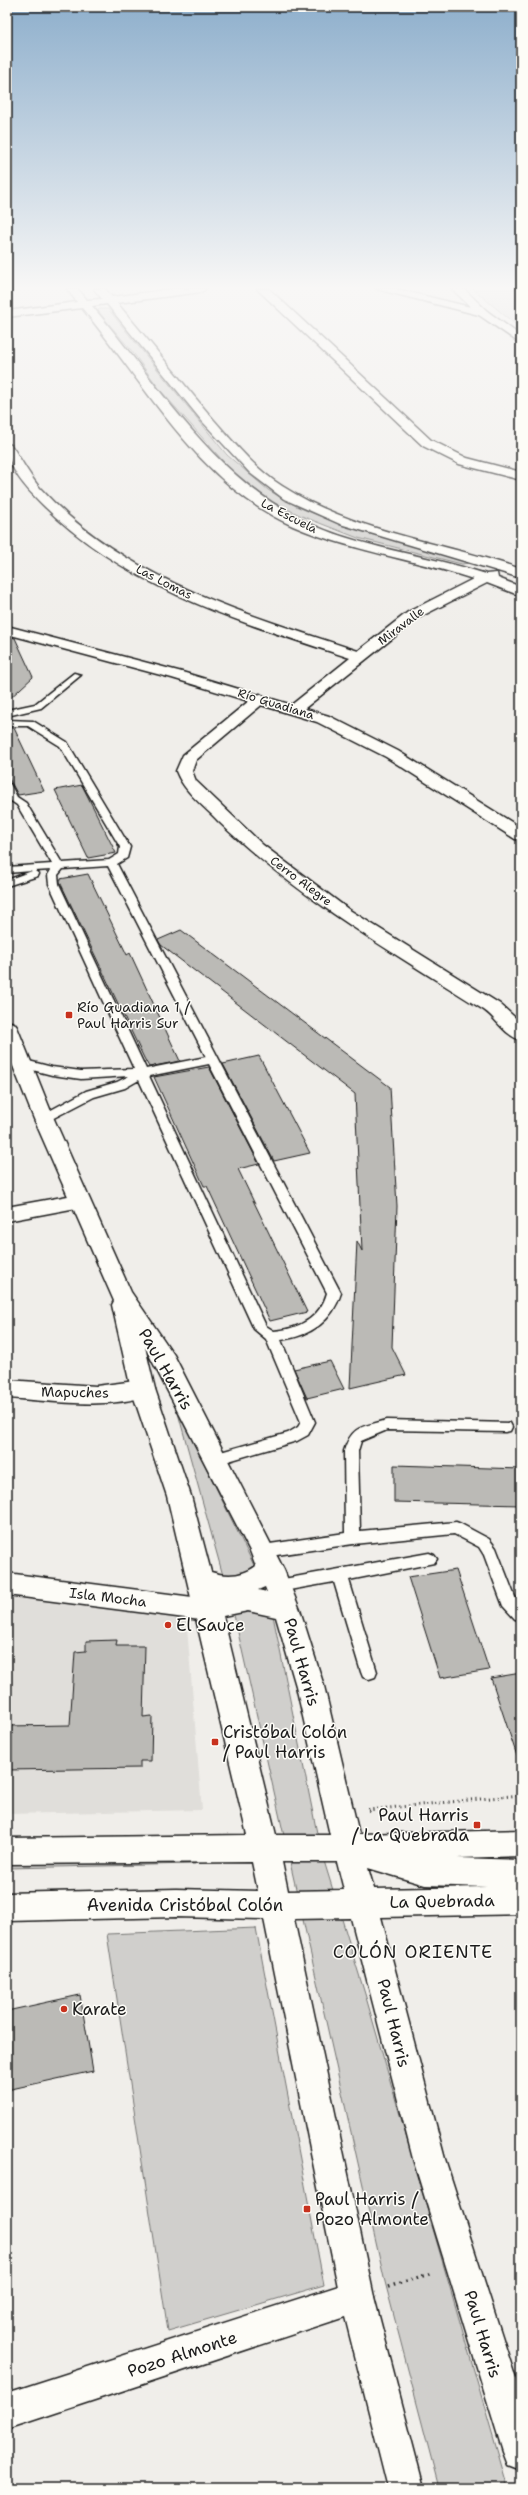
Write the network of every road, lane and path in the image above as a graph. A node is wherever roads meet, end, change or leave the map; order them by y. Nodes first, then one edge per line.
1 (163, 405) edge
2 (196, 405) edge
3 (387, 405) edge
4 (7, 448) edge
5 (521, 476) edge
6 (517, 570) edge
7 (487, 578) junction
8 (521, 592) edge
9 (7, 630) edge
10 (361, 657) junction
11 (77, 675) dead end
12 (260, 699) junction
13 (295, 709) junction
14 (7, 714) edge
15 (7, 723) edge
16 (7, 786) edge
17 (521, 835) edge
18 (111, 863) junction
19 (59, 867) junction
20 (7, 870) edge
21 (7, 883) edge
22 (7, 1027) edge
23 (521, 1034) edge
24 (212, 1060) junction
25 (22, 1063) junction
26 (144, 1073) junction
27 (44, 1119) junction
28 (79, 1201) junction
29 (7, 1214) edge
30 (121, 1294) junction
31 (272, 1336) junction
32 (7, 1389) edge
33 (143, 1389) junction
34 (505, 1428) dead end
35 (215, 1460) junction
36 (353, 1538) junction
37 (429, 1559) dead end
38 (340, 1575) junction
39 (200, 1579) junction
40 (274, 1579) junction
41 (7, 1584) edge
42 (208, 1610) junction
43 (521, 1614) edge
44 (369, 1672) dead end
45 (521, 1795) edge
46 (340, 1813) junction
47 (521, 1842) edge
48 (263, 1848) junction
49 (348, 1848) junction
50 (7, 1851) edge
51 (521, 1874) edge
52 (521, 1900) edge
53 (363, 1902) junction
54 (276, 1905) junction
55 (7, 1907) edge
56 (461, 2263) junction
57 (357, 2297) junction
58 (7, 2411) edge
59 (521, 2452) edge
60 (406, 2488) edge

1 - 7 street, La Escuela
2 - 6 street, La Escuela
3 - 5 street
4 - 10 street, Las Lomas
6 - 7 street, Miravalle
7 - 8 street, La Escuela
7 - 10 street, Miravalle
9 - 12 street, Río Guadiana
10 - 13 street, Miravalle
11 - 14 lane
12 - 13 street, Río Guadiana
12 - 23 street, Cerro Alegre
13 - 17 street, Río Guadiana
15 - 18 lane
16 - 19 lane
18 - 19 lane
18 - 24 lane
19 - 20 lane
19 - 21 lane
19 - 26 lane
22 - 25 street, Paul Harris
24 - 26 lane
24 - 31 lane
25 - 26 lane
25 - 27 street, Paul Harris
26 - 27 lane
26 - 31 lane
27 - 28 street, Paul Harris
28 - 29 street
28 - 30 street, Paul Harris
30 - 33 street, Paul Harris
30 - 35 street, Paul Harris
31 - 35 lane
32 - 33 street, Mapuches
33 - 39 street, Paul Harris
34 - 36 lane
35 - 40 street, Paul Harris
36 - 40 lane
36 - 43 lane
37 - 38 lane
38 - 40 lane
38 - 44 lane
39 - 40 street
39 - 42 street, Paul Harris
40 - 42 street
40 - 46 street, Paul Harris
41 - 42 street, Isla Mocha
42 - 48 street, Paul Harris
45 - 46 path
46 - 49 street, Paul Harris
47 - 49 street
48 - 49 street
48 - 50 street
48 - 54 street, Paul Harris
49 - 51 street
49 - 53 street, Paul Harris
52 - 53 street, La Quebrada
53 - 54 street, Avenida Cristóbal Colón
53 - 56 street, Paul Harris
54 - 55 street, Avenida Cristóbal Colón
54 - 57 street, Paul Harris
56 - 57 path
56 - 59 street, Paul Harris
57 - 58 street, Pozo Almonte
57 - 60 street, Paul Harris

